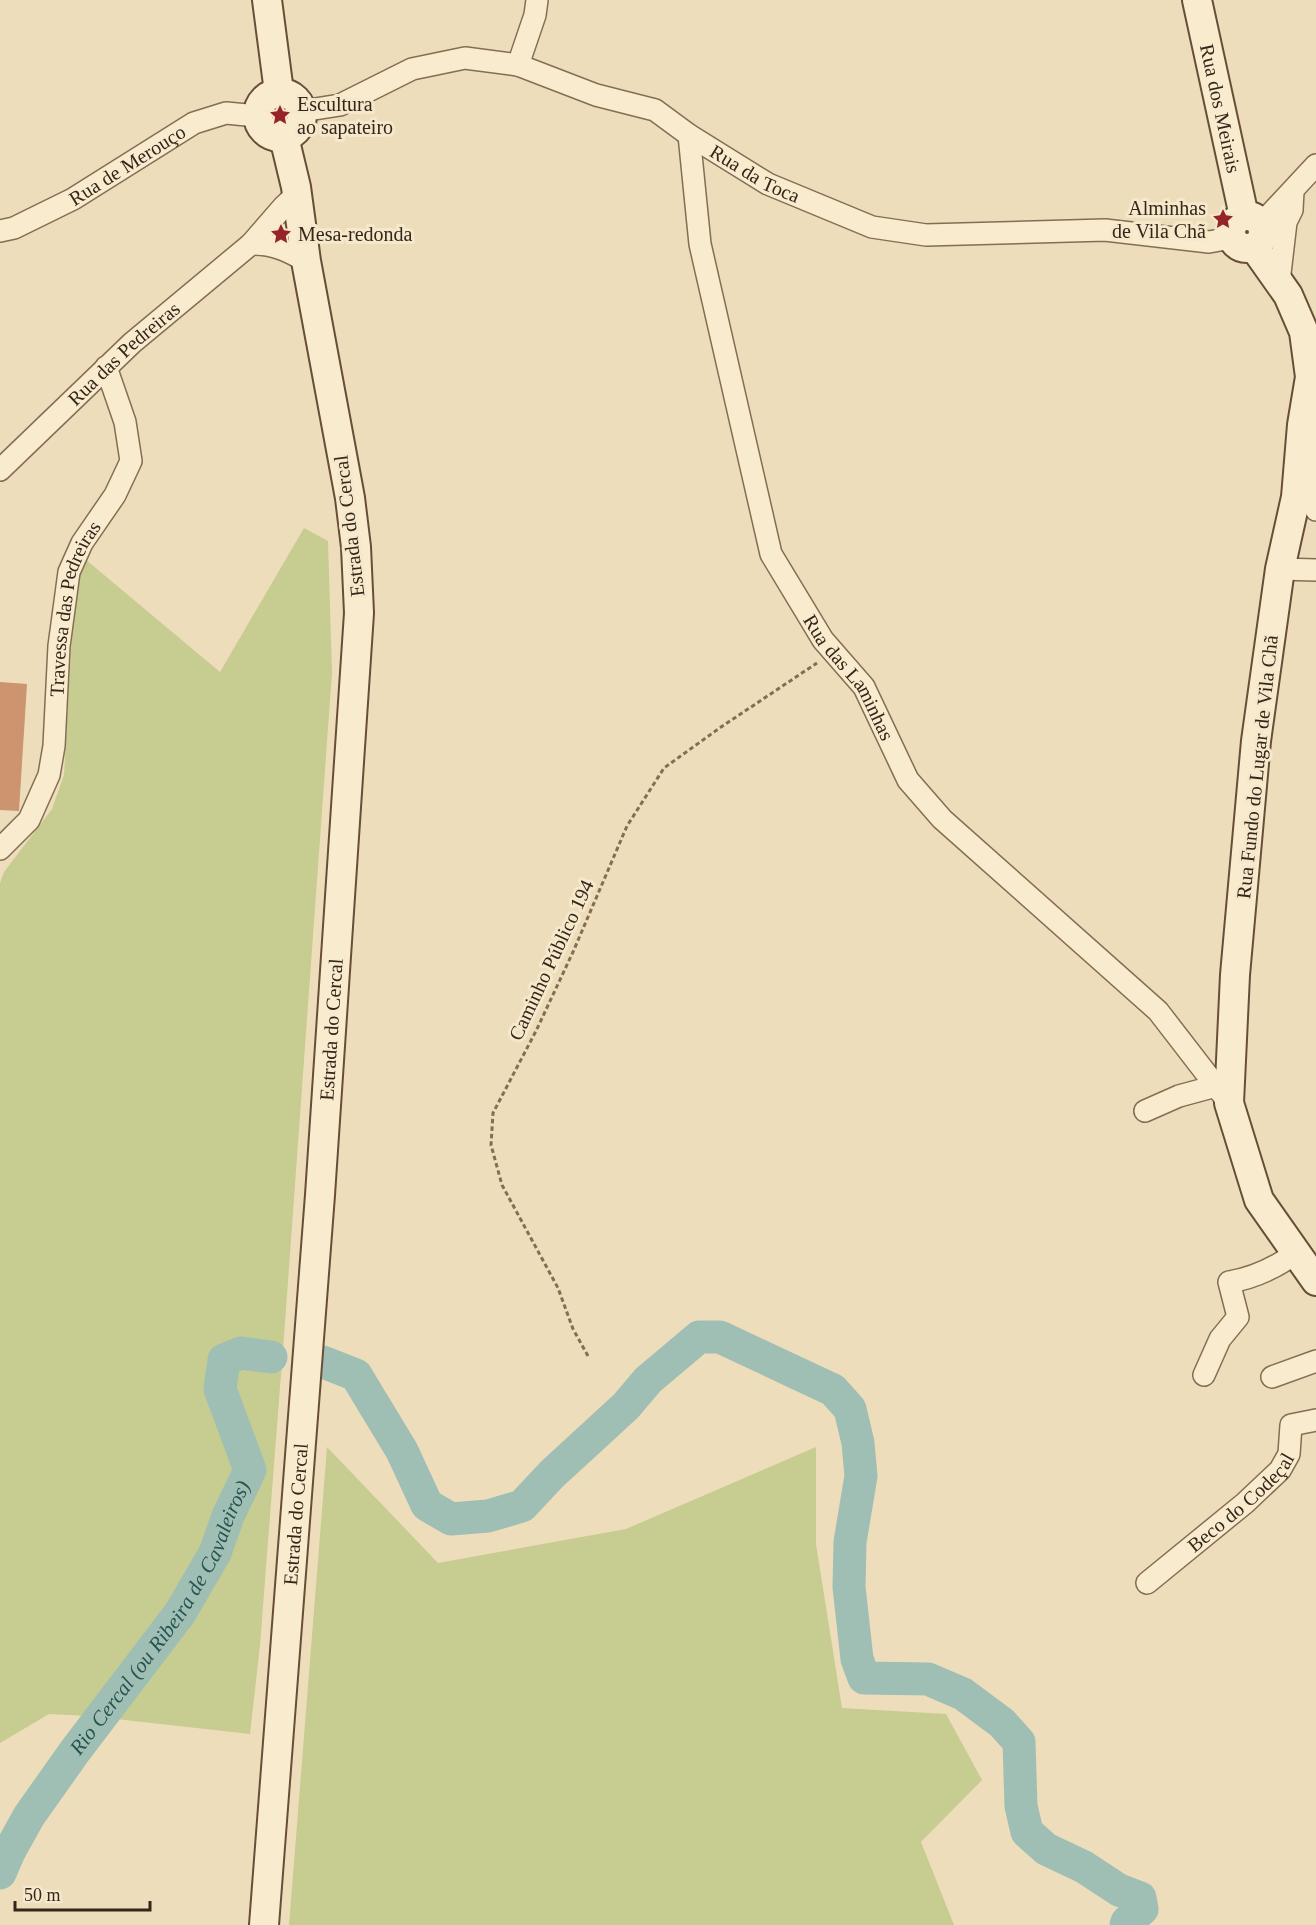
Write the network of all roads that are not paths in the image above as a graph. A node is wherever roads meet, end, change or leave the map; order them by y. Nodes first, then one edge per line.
1 (267, 0) edge
2 (537, 0) edge
3 (1197, 0) edge
4 (518, 65) junction
5 (279, 92) junction
6 (302, 111) junction
7 (257, 116) junction
8 (688, 135) junction
9 (284, 137) junction
10 (1316, 165) edge
11 (1293, 191) junction
12 (296, 195) junction
13 (0, 231) edge
14 (1248, 231) junction
15 (251, 243) junction
16 (306, 261) junction
17 (1279, 282) junction
18 (1310, 332) edge
19 (106, 367) junction
20 (1307, 403) junction
21 (0, 470) edge
22 (1314, 486) edge
23 (1316, 510) edge
24 (1280, 569) junction
25 (1316, 570) edge
26 (0, 849) edge
27 (1223, 1094) junction
28 (1145, 1111) dead end
29 (1310, 1269) edge
30 (1316, 1361) edge
31 (1204, 1375) dead end
32 (1272, 1377) dead end
33 (1316, 1420) edge
34 (1147, 1583) dead end
35 (264, 1925) edge

1 - 5 street
2 - 4 street
3 - 14 street, Rua dos Meirais
4 - 6 street, Rua da Toca
4 - 8 street, Rua da Toca
5 - 6 street
5 - 7 street
6 - 9 street
7 - 9 street
7 - 13 street, Rua de Merouço
8 - 14 street, Rua da Toca
8 - 27 street, Rua das Laminhas
9 - 12 street, Estrada do Cercal
10 - 11 street
11 - 14 street
11 - 17 street
12 - 15 street, Rua das Pedreiras
12 - 16 street, Estrada do Cercal
14 - 17 street, Rua Fundo do Lugar de Vila Chã
15 - 16 street
15 - 19 street, Rua das Pedreiras
16 - 35 street, Estrada do Cercal
17 - 18 street, Rua Fundo do Lugar de Vila Chã
18 - 20 street, Rua Fundo do Lugar de Vila Chã
19 - 21 street, Rua das Pedreiras
19 - 26 street, Travessa das Pedreiras
20 - 22 street
20 - 24 street, Rua Fundo do Lugar de Vila Chã
22 - 23 street
24 - 25 street
24 - 27 street, Rua Fundo do Lugar de Vila Chã
27 - 28 street
27 - 29 street, Rua Fundo do Lugar de Vila Chã
29 - 31 street
30 - 32 street
33 - 34 street, Beco do Codeçal

